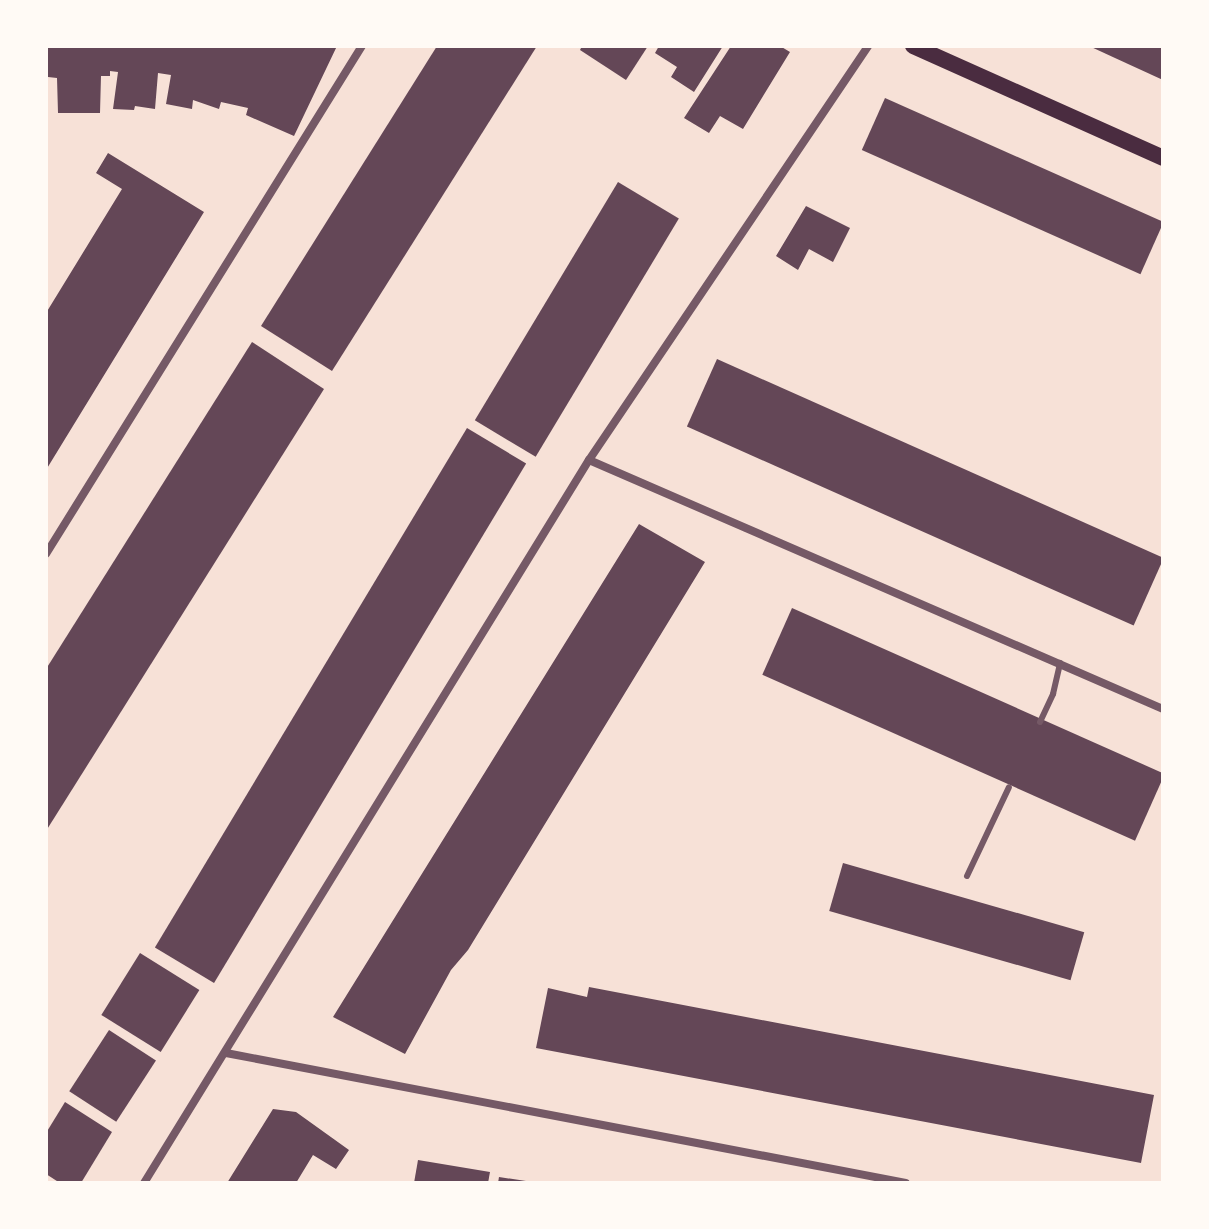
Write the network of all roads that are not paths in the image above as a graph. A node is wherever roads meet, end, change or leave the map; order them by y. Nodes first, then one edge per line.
1 (362, 46) edge
2 (868, 46) edge
3 (913, 46) edge
4 (1163, 158) edge
5 (589, 460) junction
6 (46, 554) edge
7 (1060, 663) junction
8 (1163, 709) edge
9 (1040, 722) dead end
10 (1009, 787) dead end
11 (967, 876) dead end
12 (226, 1053) junction
13 (144, 1183) edge
14 (906, 1183) edge

1 - 6 street
2 - 5 street
3 - 4 main road
5 - 7 street
5 - 12 street
7 - 8 street
7 - 9 lane
10 - 11 lane
12 - 13 street
12 - 14 street

